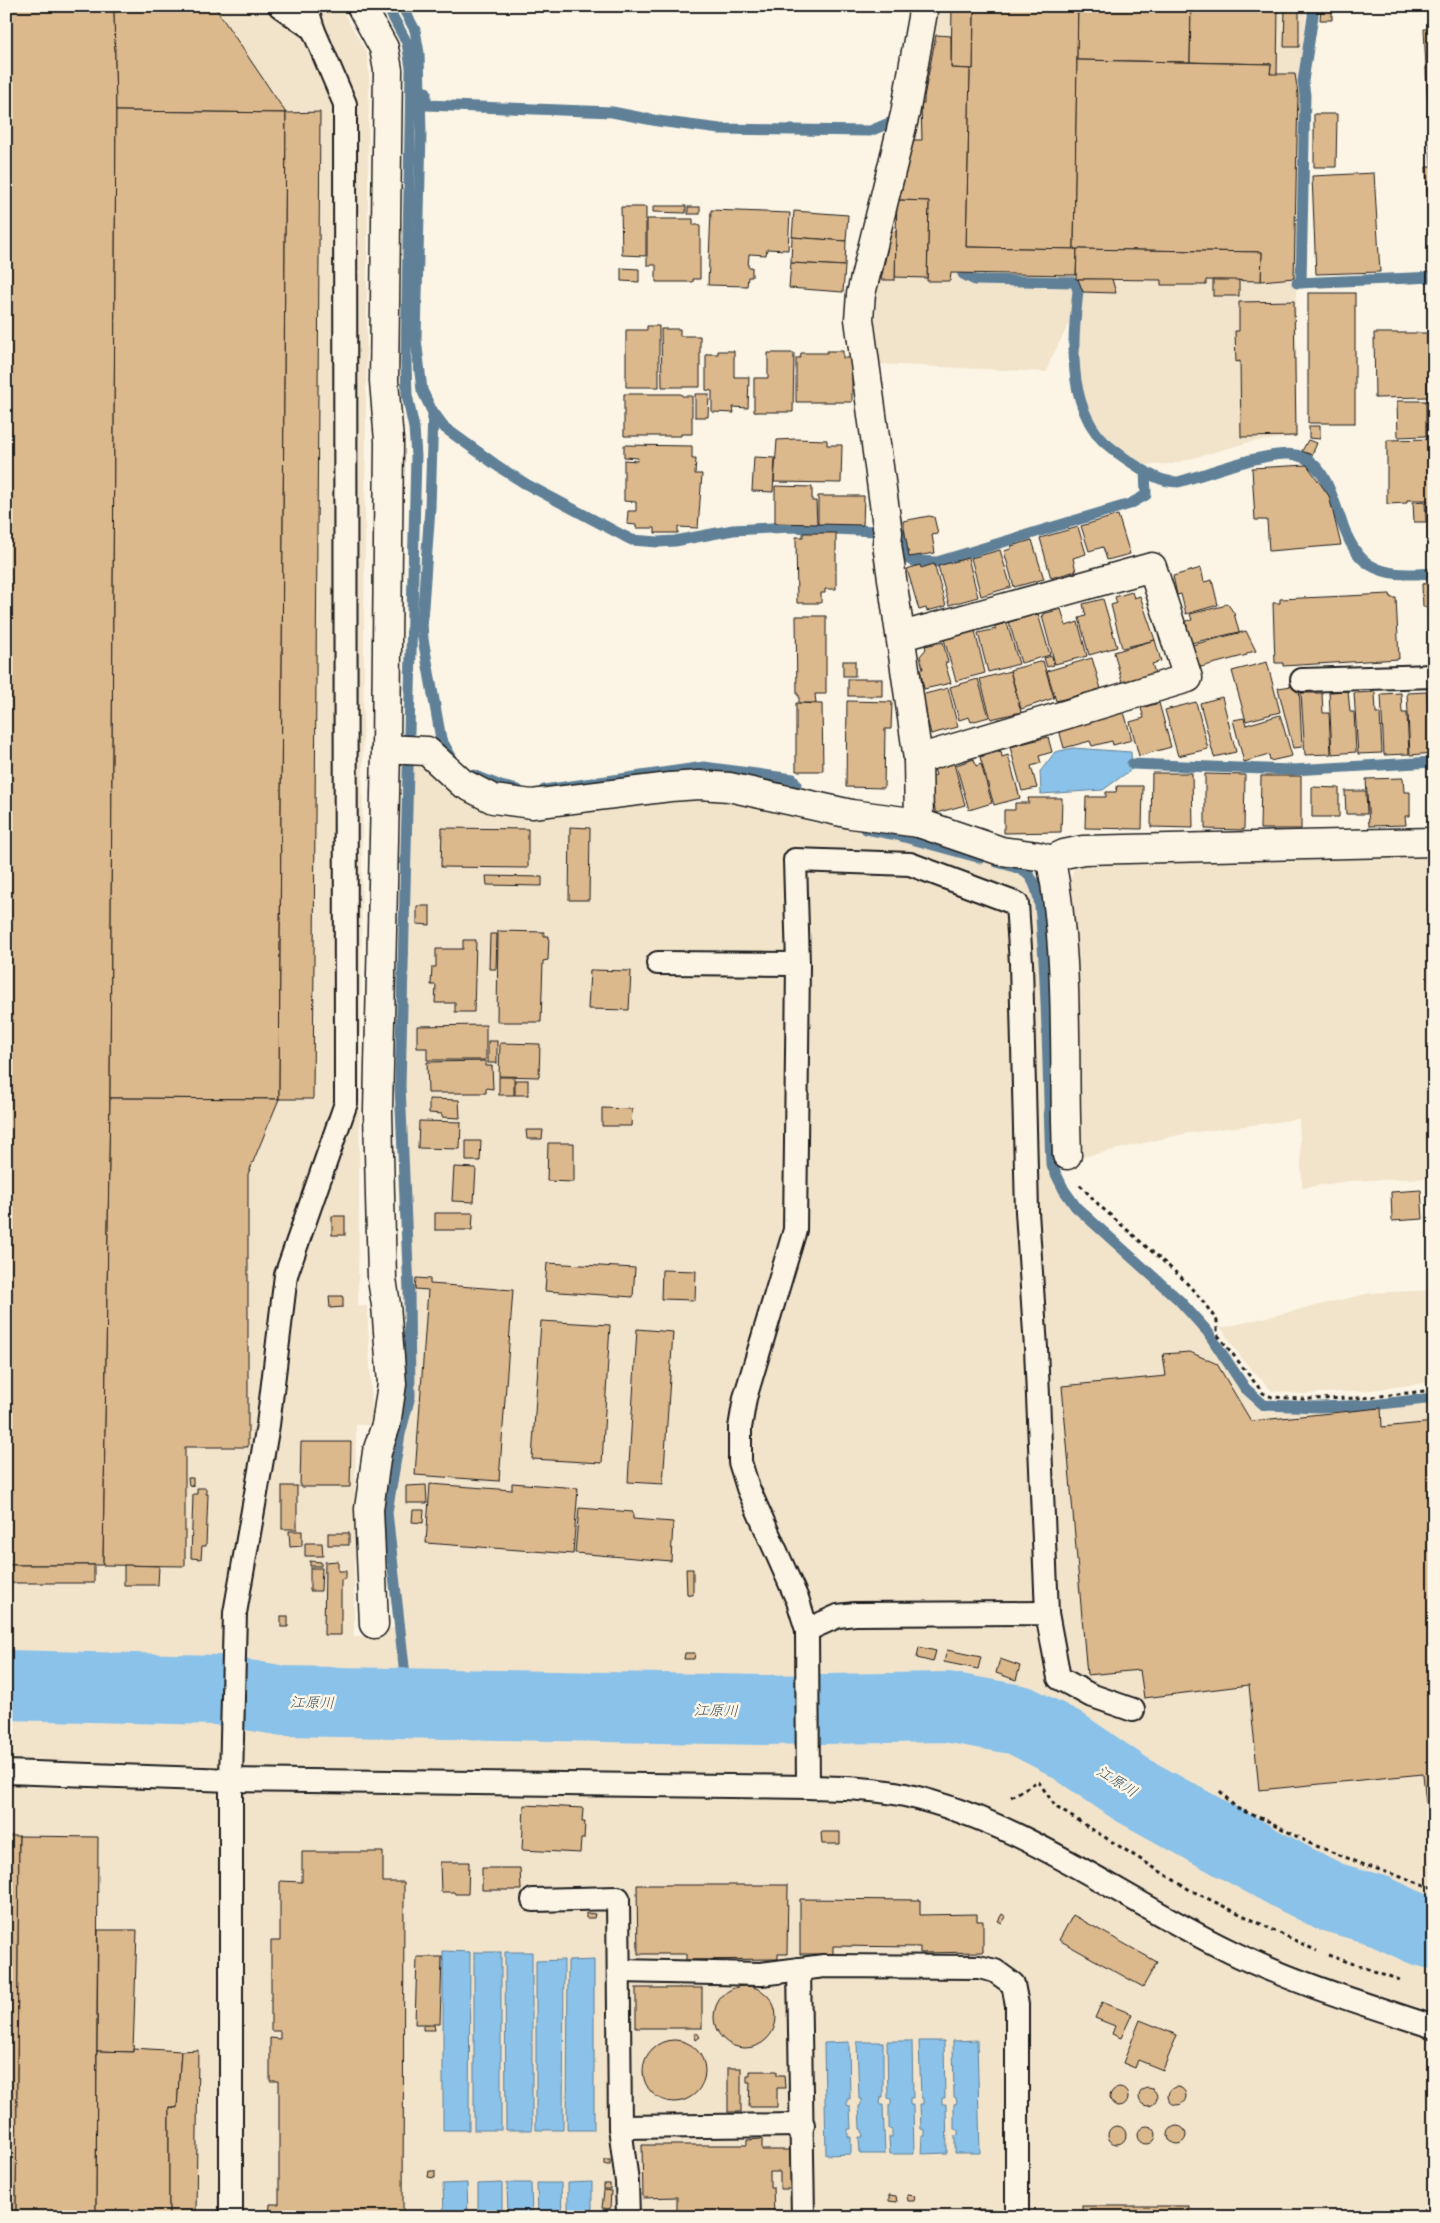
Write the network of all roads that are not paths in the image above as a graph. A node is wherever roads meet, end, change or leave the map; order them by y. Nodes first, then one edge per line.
1 (280, 6) edge
2 (306, 6) edge
3 (360, 6) edge
4 (924, 6) edge
5 (313, 29) junction
6 (902, 636) junction
7 (1434, 676) edge
8 (1302, 680) dead end
9 (400, 749) junction
10 (918, 759) junction
11 (919, 823) junction
12 (1434, 842) edge
13 (1051, 860) junction
14 (658, 963) dead end
15 (798, 964) junction
16 (1067, 1155) road end
17 (1047, 1613) junction
18 (374, 1624) dead end
19 (807, 1630) junction
20 (1133, 1710) dead end
21 (6, 1772) edge
22 (231, 1780) junction
23 (808, 1787) junction
24 (533, 1900) dead end
25 (799, 1968) junction
26 (619, 1970) junction
27 (1434, 2027) edge
28 (803, 2125) junction
29 (620, 2127) junction
30 (231, 2217) edge
31 (628, 2217) edge
32 (803, 2217) edge
33 (1018, 2217) edge

1 - 5 lane
2 - 5 lane
3 - 9 street
4 - 6 street
5 - 22 lane
6 - 10 street
6 - 10 street
7 - 8 lane
9 - 11 street
9 - 18 street
10 - 11 street
11 - 13 street
12 - 13 street
13 - 16 street
14 - 15 lane
15 - 17 lane
15 - 19 lane
17 - 19 lane
17 - 20 lane
19 - 23 lane
21 - 22 lane
22 - 23 lane
22 - 30 lane
23 - 27 lane
24 - 26 lane
25 - 26 lane
25 - 28 lane
25 - 33 lane
26 - 29 lane
28 - 29 lane
28 - 32 lane
29 - 31 lane

